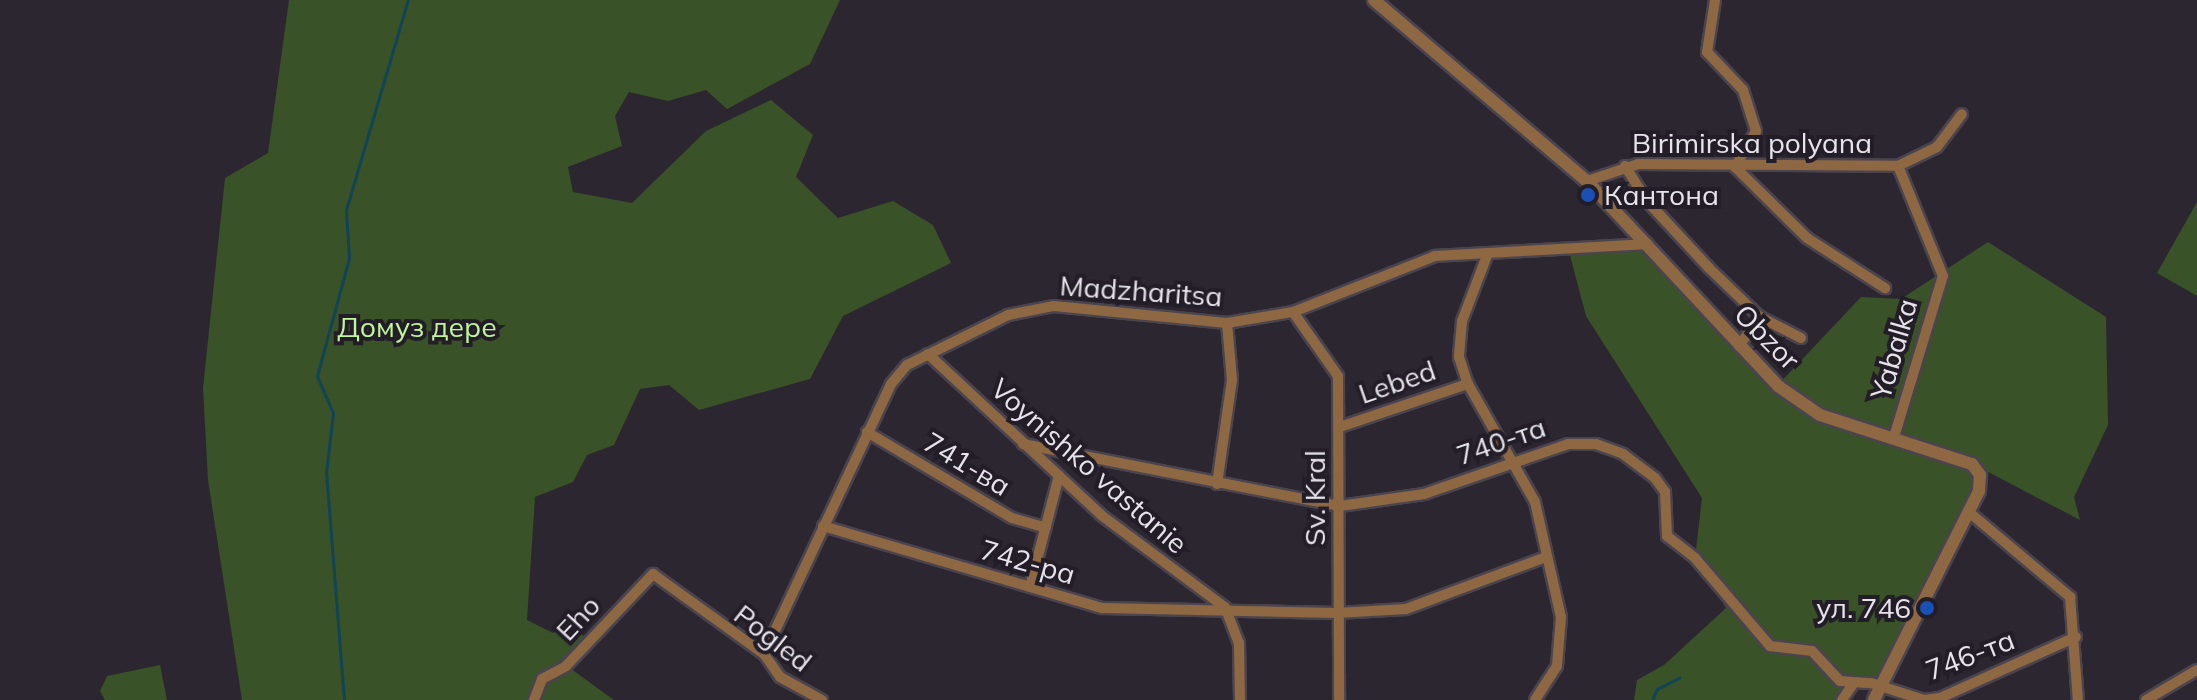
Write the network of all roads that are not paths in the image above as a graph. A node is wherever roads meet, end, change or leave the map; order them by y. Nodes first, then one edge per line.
1 (1374, 0) edge
2 (1715, 0) edge
3 (1962, 114) dead end
4 (1625, 166) junction
5 (1898, 166) junction
6 (1735, 167) junction
7 (1587, 181) junction
8 (1648, 244) junction
9 (1488, 253) junction
10 (1943, 276) joint
11 (1885, 288) dead end
12 (1293, 312) junction
13 (1760, 317) junction
14 (1227, 323) junction
15 (1801, 338) dead end
16 (1739, 346) junction
17 (928, 354) junction
18 (1468, 384) junction
19 (1340, 427) junction
20 (867, 432) junction
21 (1894, 437) junction
22 (1023, 444) junction
23 (1511, 463) junction
24 (1059, 476) junction
25 (1217, 484) junction
26 (1340, 506) junction
27 (1970, 513) junction
28 (823, 526) junction
29 (1046, 528) junction
30 (1546, 557) junction
31 (662, 578) joint
32 (1030, 587) junction
33 (1225, 607) junction
34 (1337, 613) junction
35 (2076, 637) junction
36 (764, 654) junction
37 (2197, 670) edge
38 (1853, 684) junction
39 (1880, 685) junction
40 (534, 700) edge
41 (822, 700) edge
42 (1240, 700) edge
43 (1339, 700) edge
44 (1535, 700) edge
45 (1842, 700) edge
46 (1874, 700) edge
47 (2078, 700) edge
48 (2146, 700) edge

1 - 7 street, Obzor
2 - 6 street
3 - 5 street
4 - 6 street, Birimirska polyana
4 - 7 street, Birimirska polyana
4 - 13 street
5 - 6 street, Birimirska polyana
5 - 10 street, Birimirska polyana
6 - 11 street
7 - 8 street, Obzor
8 - 9 street, Madzharitsa
8 - 16 street, Obzor
9 - 12 street, Madzharitsa
9 - 18 street
10 - 21 street, Yabalka
12 - 14 street, Madzharitsa
12 - 19 street, Sv. Kral
13 - 15 street
13 - 16 street
14 - 17 street, Madzharitsa
14 - 25 street
16 - 21 street, Obzor
17 - 20 street, Madzharitsa
17 - 22 street, Voynishko vastanie
18 - 19 street, Lebed
18 - 23 street
19 - 26 street, Sv. Kral
20 - 28 street, Madzharitsa
20 - 29 street, 741-ва
21 - 27 street, Obzor
22 - 24 street, Voynishko vastanie
22 - 25 street, 740-та
23 - 26 street, 740-та
23 - 30 street
23 - 38 street, 740-та
24 - 29 street
24 - 33 street, Voynishko vastanie
25 - 26 street, 740-та
26 - 34 street, Sv. Kral
27 - 35 street
27 - 39 street, Obzor
28 - 32 street, 742-ра
28 - 36 street, Madzharitsa
29 - 32 street
30 - 34 street, 742-ра
30 - 44 street
31 - 36 street, Pogled
31 - 40 street, Eho
32 - 33 street, 742-ра
33 - 34 street, 742-ра
33 - 42 street
34 - 43 street, Sv. Kral
35 - 39 street, 746-та
35 - 47 street
36 - 41 street, Pogled
37 - 48 street
38 - 39 street
38 - 45 street
39 - 46 street, Obzor

